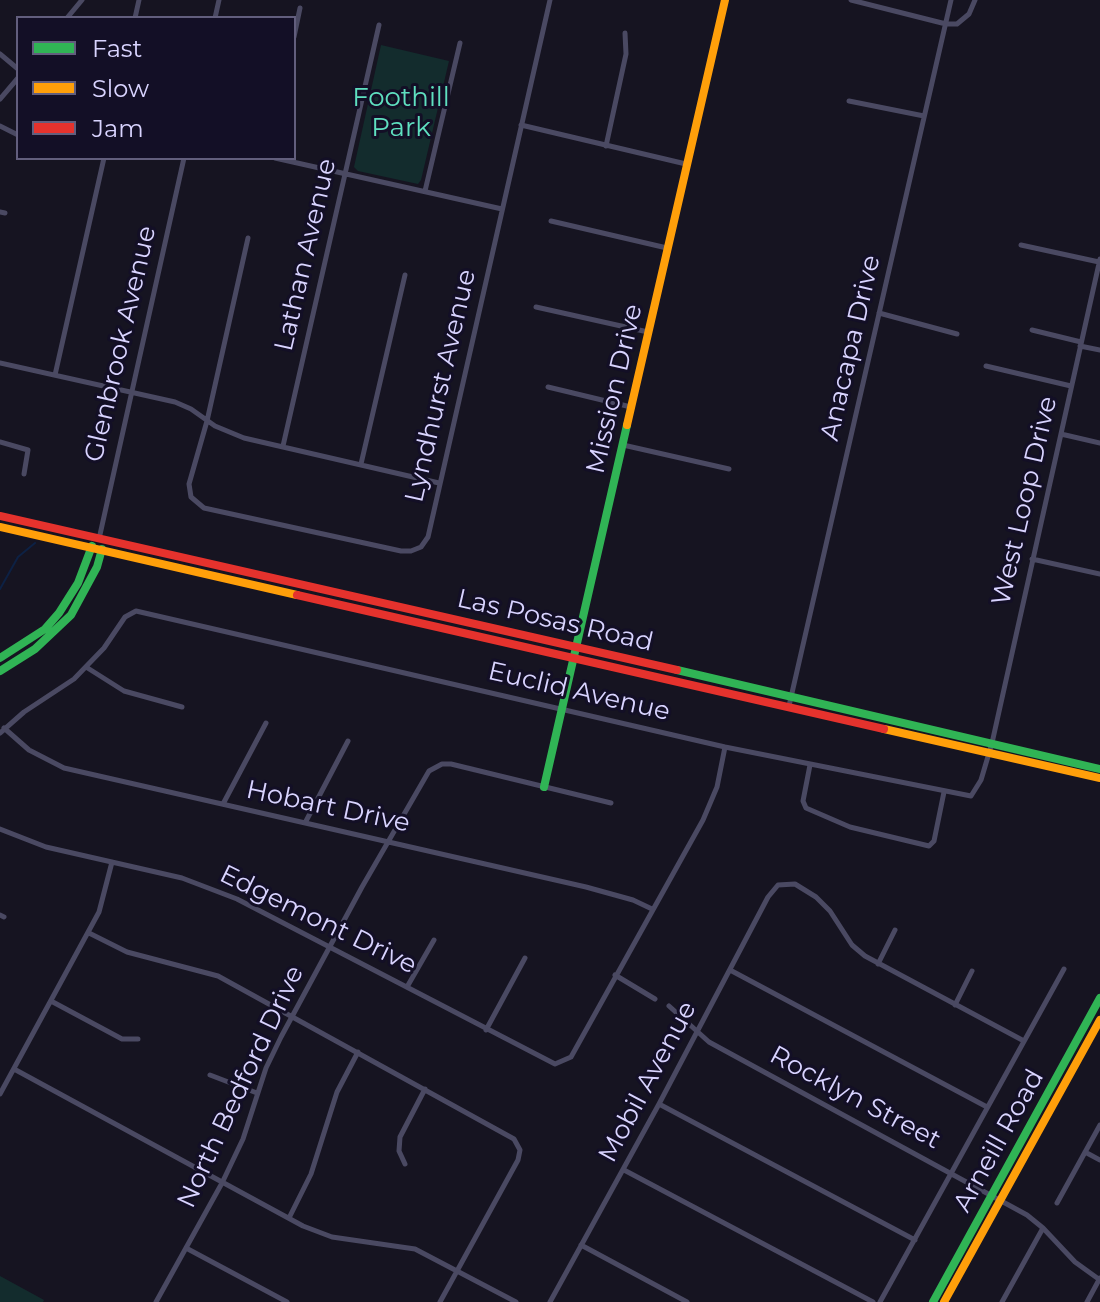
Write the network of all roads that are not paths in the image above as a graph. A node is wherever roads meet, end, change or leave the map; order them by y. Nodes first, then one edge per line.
1 (82, 0) edge
2 (550, 0) edge
3 (725, 0) edge
4 (851, 0) edge
5 (951, 0) edge
6 (975, 0) edge
7 (300, 8) dead end
8 (69, 16) edge
9 (946, 24) junction
10 (379, 25) dead end
11 (296, 27) edge
12 (625, 33) dead end
13 (460, 43) dead end
14 (0, 54) edge
15 (16, 67) edge
16 (16, 80) edge
17 (0, 99) edge
18 (849, 101) dead end
19 (924, 116) junction
20 (521, 125) junction
21 (606, 146) junction
22 (104, 160) edge
23 (184, 160) edge
24 (284, 160) edge
25 (686, 164) junction
26 (345, 174) junction
27 (425, 191) junction
28 (502, 209) junction
29 (551, 221) dead end
30 (248, 238) dead end
31 (1021, 245) dead end
32 (667, 248) junction
33 (1100, 260) edge
34 (405, 275) dead end
35 (536, 307) dead end
36 (879, 313) junction
37 (1032, 330) dead end
38 (648, 332) junction
39 (957, 334) dead end
40 (1081, 344) junction
41 (1100, 350) edge
42 (0, 363) edge
43 (986, 366) dead end
44 (55, 375) junction
45 (1071, 386) junction
46 (548, 387) dead end
47 (130, 392) junction
48 (631, 407) junction
49 (207, 421) junction
50 (1061, 434) junction
51 (0, 442) edge
52 (1100, 443) edge
53 (623, 445) junction
54 (283, 446) junction
55 (361, 464) junction
56 (729, 469) dead end
57 (24, 474) dead end
58 (439, 483) junction
59 (0, 516) edge
60 (0, 527) edge
61 (99, 539) junction
62 (91, 548) junction
63 (103, 551) junction
64 (1032, 559) junction
65 (1100, 574) edge
66 (576, 646) junction
67 (574, 657) junction
68 (0, 658) edge
69 (86, 667) junction
70 (0, 671) edge
71 (792, 696) junction
72 (789, 706) junction
73 (182, 707) dead end
74 (563, 708) junction
75 (266, 723) dead end
76 (2, 731) edge
77 (348, 741) dead end
78 (725, 747) junction
79 (990, 748) junction
80 (810, 765) junction
81 (1100, 769) edge
82 (1100, 778) edge
83 (544, 787) junction
84 (944, 792) junction
85 (611, 803) dead end
86 (223, 804) junction
87 (305, 823) junction
88 (0, 829) edge
89 (388, 840) junction
90 (112, 862) junction
91 (652, 909) junction
92 (895, 930) dead end
93 (89, 933) junction
94 (434, 940) dead end
95 (330, 946) junction
96 (525, 958) dead end
97 (878, 964) junction
98 (1064, 969) dead end
99 (730, 970) junction
100 (972, 971) dead end
101 (615, 975) junction
102 (407, 987) junction
103 (1100, 998) edge
104 (655, 999) dead end
105 (51, 1001) junction
106 (955, 1005) junction
107 (669, 1006) dead end
108 (291, 1017) junction
109 (1100, 1020) edge
110 (486, 1030) junction
111 (697, 1034) junction
112 (138, 1039) dead end
113 (1024, 1041) junction
114 (358, 1052) junction
115 (14, 1069) junction
116 (210, 1075) dead end
117 (425, 1089) junction
118 (257, 1093) junction
119 (0, 1094) edge
120 (659, 1104) junction
121 (987, 1107) junction
122 (1100, 1125) edge
123 (1085, 1152) junction
124 (1100, 1160) edge
125 (405, 1164) dead end
126 (624, 1170) junction
127 (952, 1174) junction
128 (222, 1183) junction
129 (996, 1198) junction
130 (1057, 1203) dead end
131 (289, 1218) junction
132 (1043, 1228) junction
133 (915, 1240) junction
134 (581, 1245) junction
135 (186, 1248) junction
136 (457, 1271) junction
137 (1100, 1279) edge
138 (156, 1302) edge
139 (287, 1302) edge
140 (440, 1302) edge
141 (516, 1302) edge
142 (550, 1302) edge
143 (687, 1302) edge
144 (873, 1302) edge
145 (880, 1302) edge
146 (933, 1302) edge
147 (944, 1302) edge
148 (1002, 1302) edge
149 (1087, 1302) edge

1 - 8 street
2 - 20 street, Lyndhurst Avenue
3 - 25 main road, Mission Drive
4 - 9 street
5 - 9 street, Anacapa Drive
6 - 9 street
7 - 11 street
9 - 19 street, Anacapa Drive
10 - 26 street, Lathan Avenue
12 - 21 street
13 - 27 street
14 - 15 street
16 - 17 street
18 - 19 street
19 - 36 street, Anacapa Drive
20 - 21 street
20 - 28 street, Lyndhurst Avenue
21 - 25 street
22 - 44 street
23 - 47 street, Glenbrook Avenue
24 - 26 street
25 - 32 main road, Mission Drive
26 - 27 street
26 - 54 street, Lathan Avenue
27 - 28 street
28 - 58 street, Lyndhurst Avenue
29 - 32 street
30 - 49 street
31 - 33 street
32 - 38 main road, Mission Drive
33 - 40 street, West Loop Drive
34 - 55 street
35 - 38 street
36 - 39 street
36 - 71 street, Anacapa Drive
37 - 40 street
38 - 48 main road, Mission Drive
40 - 41 street
40 - 45 street, West Loop Drive
42 - 44 street
43 - 45 street
44 - 47 street
45 - 50 street, West Loop Drive
46 - 48 street
47 - 49 street
47 - 61 street, Glenbrook Avenue
48 - 53 main road, Mission Drive
49 - 54 street
49 - 58 street, Lyndhurst Avenue
50 - 52 street
50 - 64 street, West Loop Drive
51 - 57 street
53 - 56 street
53 - 66 main road, Mission Drive
54 - 55 street
55 - 58 street
59 - 61 main road, Las Posas Road
60 - 62 main road, Las Posas Road
61 - 62 main road
61 - 63 main road
61 - 66 main road, Las Posas Road
62 - 63 main road, Las Posas Road
62 - 68 main road
63 - 67 main road, Las Posas Road
63 - 70 main road
64 - 65 street
64 - 79 street, West Loop Drive
66 - 67 main road, Mission Drive
66 - 71 main road, Las Posas Road
67 - 72 main road, Las Posas Road
67 - 74 main road, Mission Drive
69 - 73 street
69 - 74 street, Euclid Avenue
69 - 76 street
71 - 72 street, Anacapa Drive
71 - 79 main road, Las Posas Road
72 - 79 main road, Las Posas Road
74 - 78 street, Euclid Avenue
74 - 83 main road, Mission Drive
75 - 86 street
76 - 86 street, Hobart Drive
77 - 87 street
78 - 80 street, Euclid Avenue
78 - 91 street
79 - 81 main road, Las Posas Road
79 - 82 main road, Las Posas Road
79 - 84 street, Euclid Avenue
80 - 84 street, Euclid Avenue
80 - 84 street
83 - 85 street
83 - 89 street, North Bedford Drive
86 - 87 street, Hobart Drive
87 - 89 street, Hobart Drive
88 - 90 street, Edgemont Drive
89 - 91 street, Hobart Drive
89 - 95 street, North Bedford Drive
90 - 93 street
90 - 95 street, Edgemont Drive
91 - 101 street
92 - 97 street
93 - 105 street
93 - 108 street
94 - 102 street
95 - 102 street, Edgemont Drive
95 - 108 street, North Bedford Drive
96 - 110 street
97 - 99 street, Mobil Avenue
97 - 106 street
98 - 113 street
99 - 111 street, Mobil Avenue
99 - 121 street
100 - 106 street
101 - 104 street
101 - 110 street, Edgemont Drive
102 - 110 street, Edgemont Drive
103 - 129 main road, Arneill Road
105 - 112 street
105 - 115 street
106 - 113 street
107 - 111 street, Rocklyn Street
108 - 114 street
108 - 118 street, North Bedford Drive
109 - 129 main road, Arneill Road
111 - 120 street, Mobil Avenue
111 - 127 street, Rocklyn Street
113 - 121 street
114 - 117 street
114 - 131 street
115 - 119 street
115 - 128 street
116 - 118 street
117 - 125 street
117 - 136 street
118 - 128 street, North Bedford Drive
120 - 126 street, Mobil Avenue
120 - 133 street
121 - 127 street
122 - 123 street
123 - 124 street
123 - 130 street
126 - 134 street, Mobil Avenue
126 - 144 street
127 - 129 street, Rocklyn Street
127 - 133 street
128 - 131 street
128 - 135 street, North Bedford Drive
129 - 132 street, Rocklyn Street
129 - 146 main road, Arneill Road
129 - 147 main road, Arneill Road
131 - 136 street
132 - 137 street, Rocklyn Street
132 - 148 street
133 - 145 street
134 - 142 street, Mobil Avenue
134 - 143 street
135 - 138 street, North Bedford Drive
135 - 139 street
136 - 140 street
136 - 141 street
137 - 149 street

